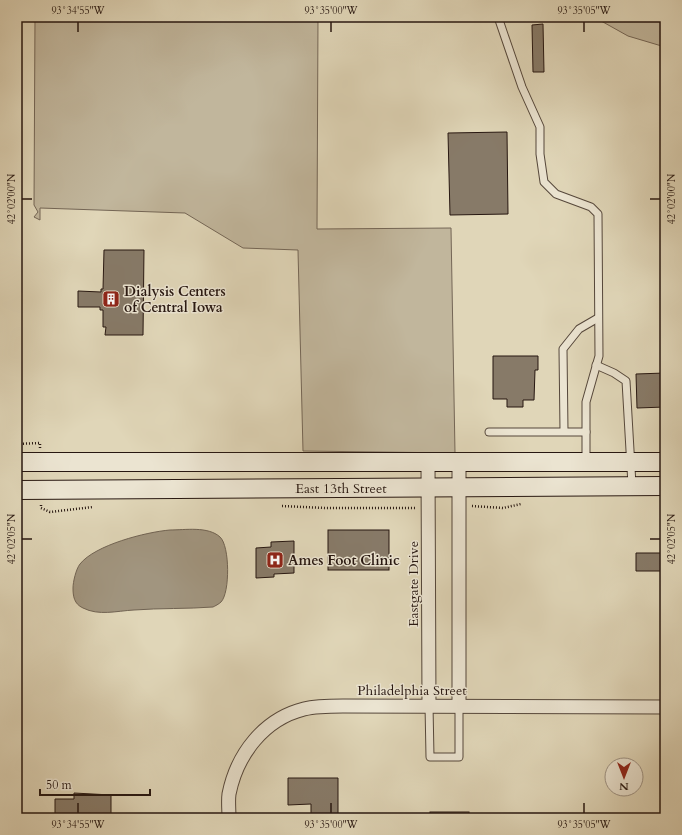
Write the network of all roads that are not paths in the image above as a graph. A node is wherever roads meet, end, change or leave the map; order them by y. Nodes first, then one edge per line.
1 (498, 17) edge
2 (598, 318) junction
3 (596, 365) junction
4 (564, 431) junction
5 (489, 432) dead end
6 (586, 432) junction
7 (586, 461) junction
8 (17, 462) edge
9 (428, 462) junction
10 (458, 462) junction
11 (630, 462) junction
12 (665, 462) edge
13 (632, 486) junction
14 (665, 486) edge
15 (428, 488) junction
16 (459, 488) junction
17 (17, 490) edge
18 (429, 706) junction
19 (458, 706) junction
20 (665, 707) edge
21 (229, 818) edge

1 - 2 lane
2 - 3 lane
2 - 4 lane
3 - 6 lane
3 - 11 lane
4 - 5 lane
4 - 6 lane
6 - 7 lane
7 - 10 main road, East 13th Street
7 - 11 main road, East 13th Street
8 - 9 main road, East 13th Street
9 - 10 main road, East 13th Street
9 - 15 street, Eastgate Drive
10 - 16 street
11 - 12 main road, East 13th Street
11 - 13 lane
13 - 14 main road, East 13th Street
13 - 16 main road, East 13th Street
15 - 16 main road, East 13th Street
15 - 17 main road, East 13th Street
15 - 18 street, Eastgate Drive
16 - 19 street
18 - 19 street, Philadelphia Street
18 - 19 lane
18 - 21 street, Philadelphia Street
19 - 20 street, Philadelphia Street

